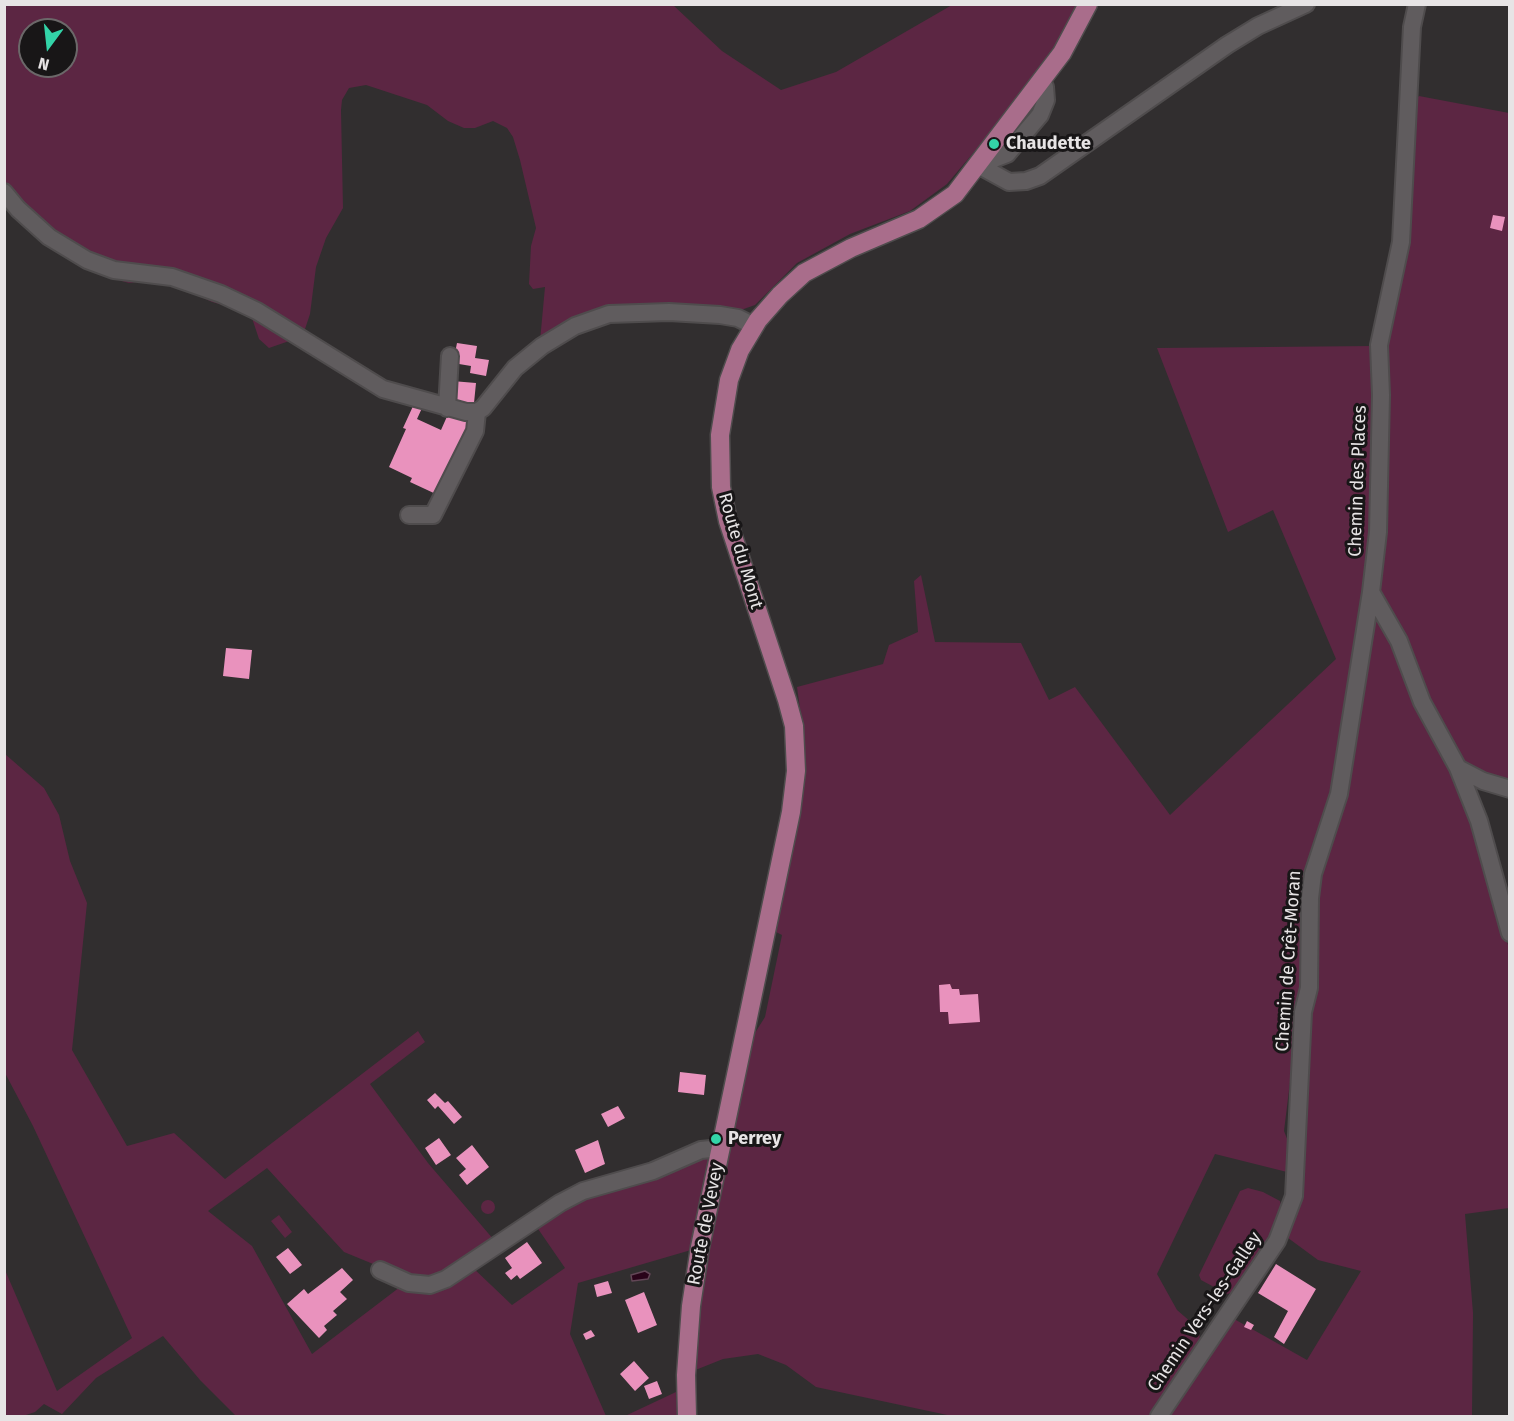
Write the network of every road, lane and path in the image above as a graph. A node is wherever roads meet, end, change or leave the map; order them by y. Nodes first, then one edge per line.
1 (1089, 4) edge
2 (1306, 4) edge
3 (1418, 4) edge
4 (978, 165) junction
5 (4, 192) edge
6 (754, 326) junction
7 (450, 356) dead end
8 (447, 408) junction
9 (477, 412) junction
10 (409, 515) dead end
11 (1371, 592) junction
12 (1458, 768) junction
13 (1509, 789) edge
14 (1509, 933) edge
15 (752, 999) joint
16 (721, 1148) junction
17 (1294, 1196) joint
18 (380, 1270) dead end
19 (687, 1416) edge
20 (1160, 1416) edge

1 - 4 main road, Route du Mont
2 - 4 street
3 - 11 street, Chemin des Places
4 - 6 main road, Route du Mont
5 - 8 street
6 - 9 street
6 - 15 main road, Route du Mont
7 - 8 street
8 - 9 street
9 - 10 street
11 - 12 street
11 - 17 street, Chemin de Crêt-Moran
12 - 13 street
12 - 14 street
15 - 16 main road, Route de Vevey
16 - 18 street
16 - 19 main road, Route de Vevey
17 - 20 street, Chemin Vers-les-Galley

